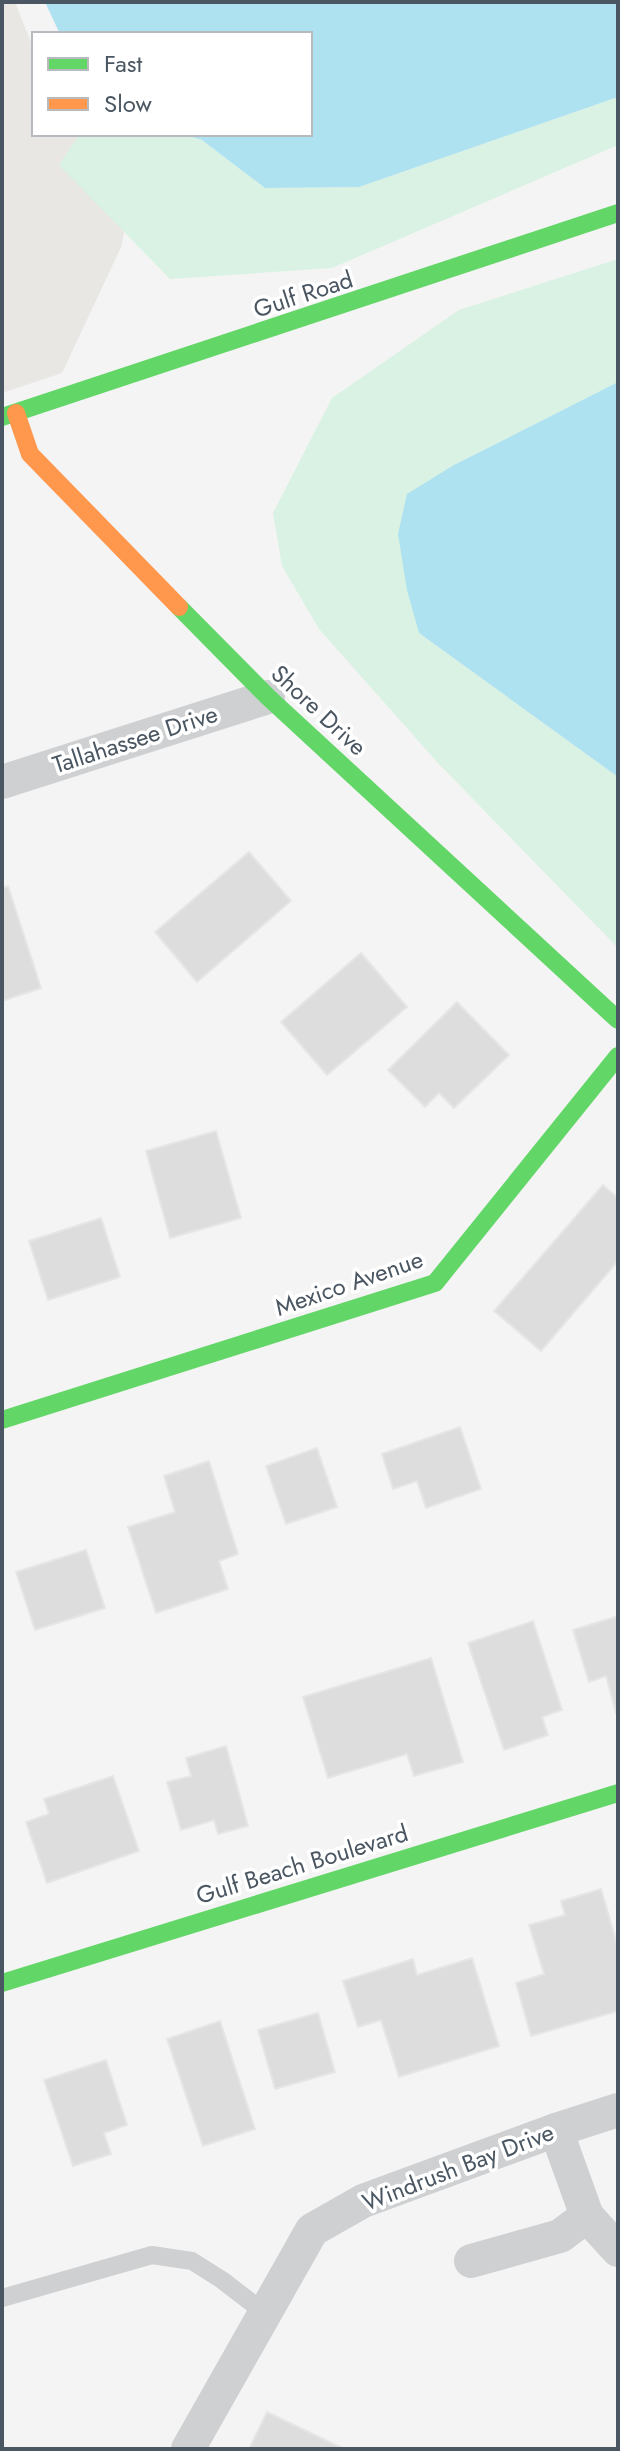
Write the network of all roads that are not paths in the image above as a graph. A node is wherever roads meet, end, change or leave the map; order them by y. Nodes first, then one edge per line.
1 (618, 213) edge
2 (9, 415) edge
3 (268, 697) junction
4 (2, 782) edge
5 (618, 1020) edge
6 (618, 1056) edge
7 (2, 1420) edge
8 (618, 1793) edge
9 (2, 1983) edge
10 (618, 2110) edge
11 (556, 2130) junction
12 (587, 2216) junction
13 (618, 2250) edge
14 (471, 2261) dead end
15 (2, 2298) edge
16 (265, 2313) junction
17 (188, 2449) edge

1 - 2 street, Gulf Road
2 - 3 street, Shore Drive
3 - 4 street, Tallahassee Drive
3 - 5 street, Shore Drive
6 - 7 street, Mexico Avenue
8 - 9 street, Gulf Beach Boulevard
10 - 11 street, Windrush Bay Drive
11 - 12 street
11 - 16 street, Windrush Bay Drive
12 - 13 street
12 - 14 street
15 - 16 lane
16 - 17 street, Windrush Bay Drive

